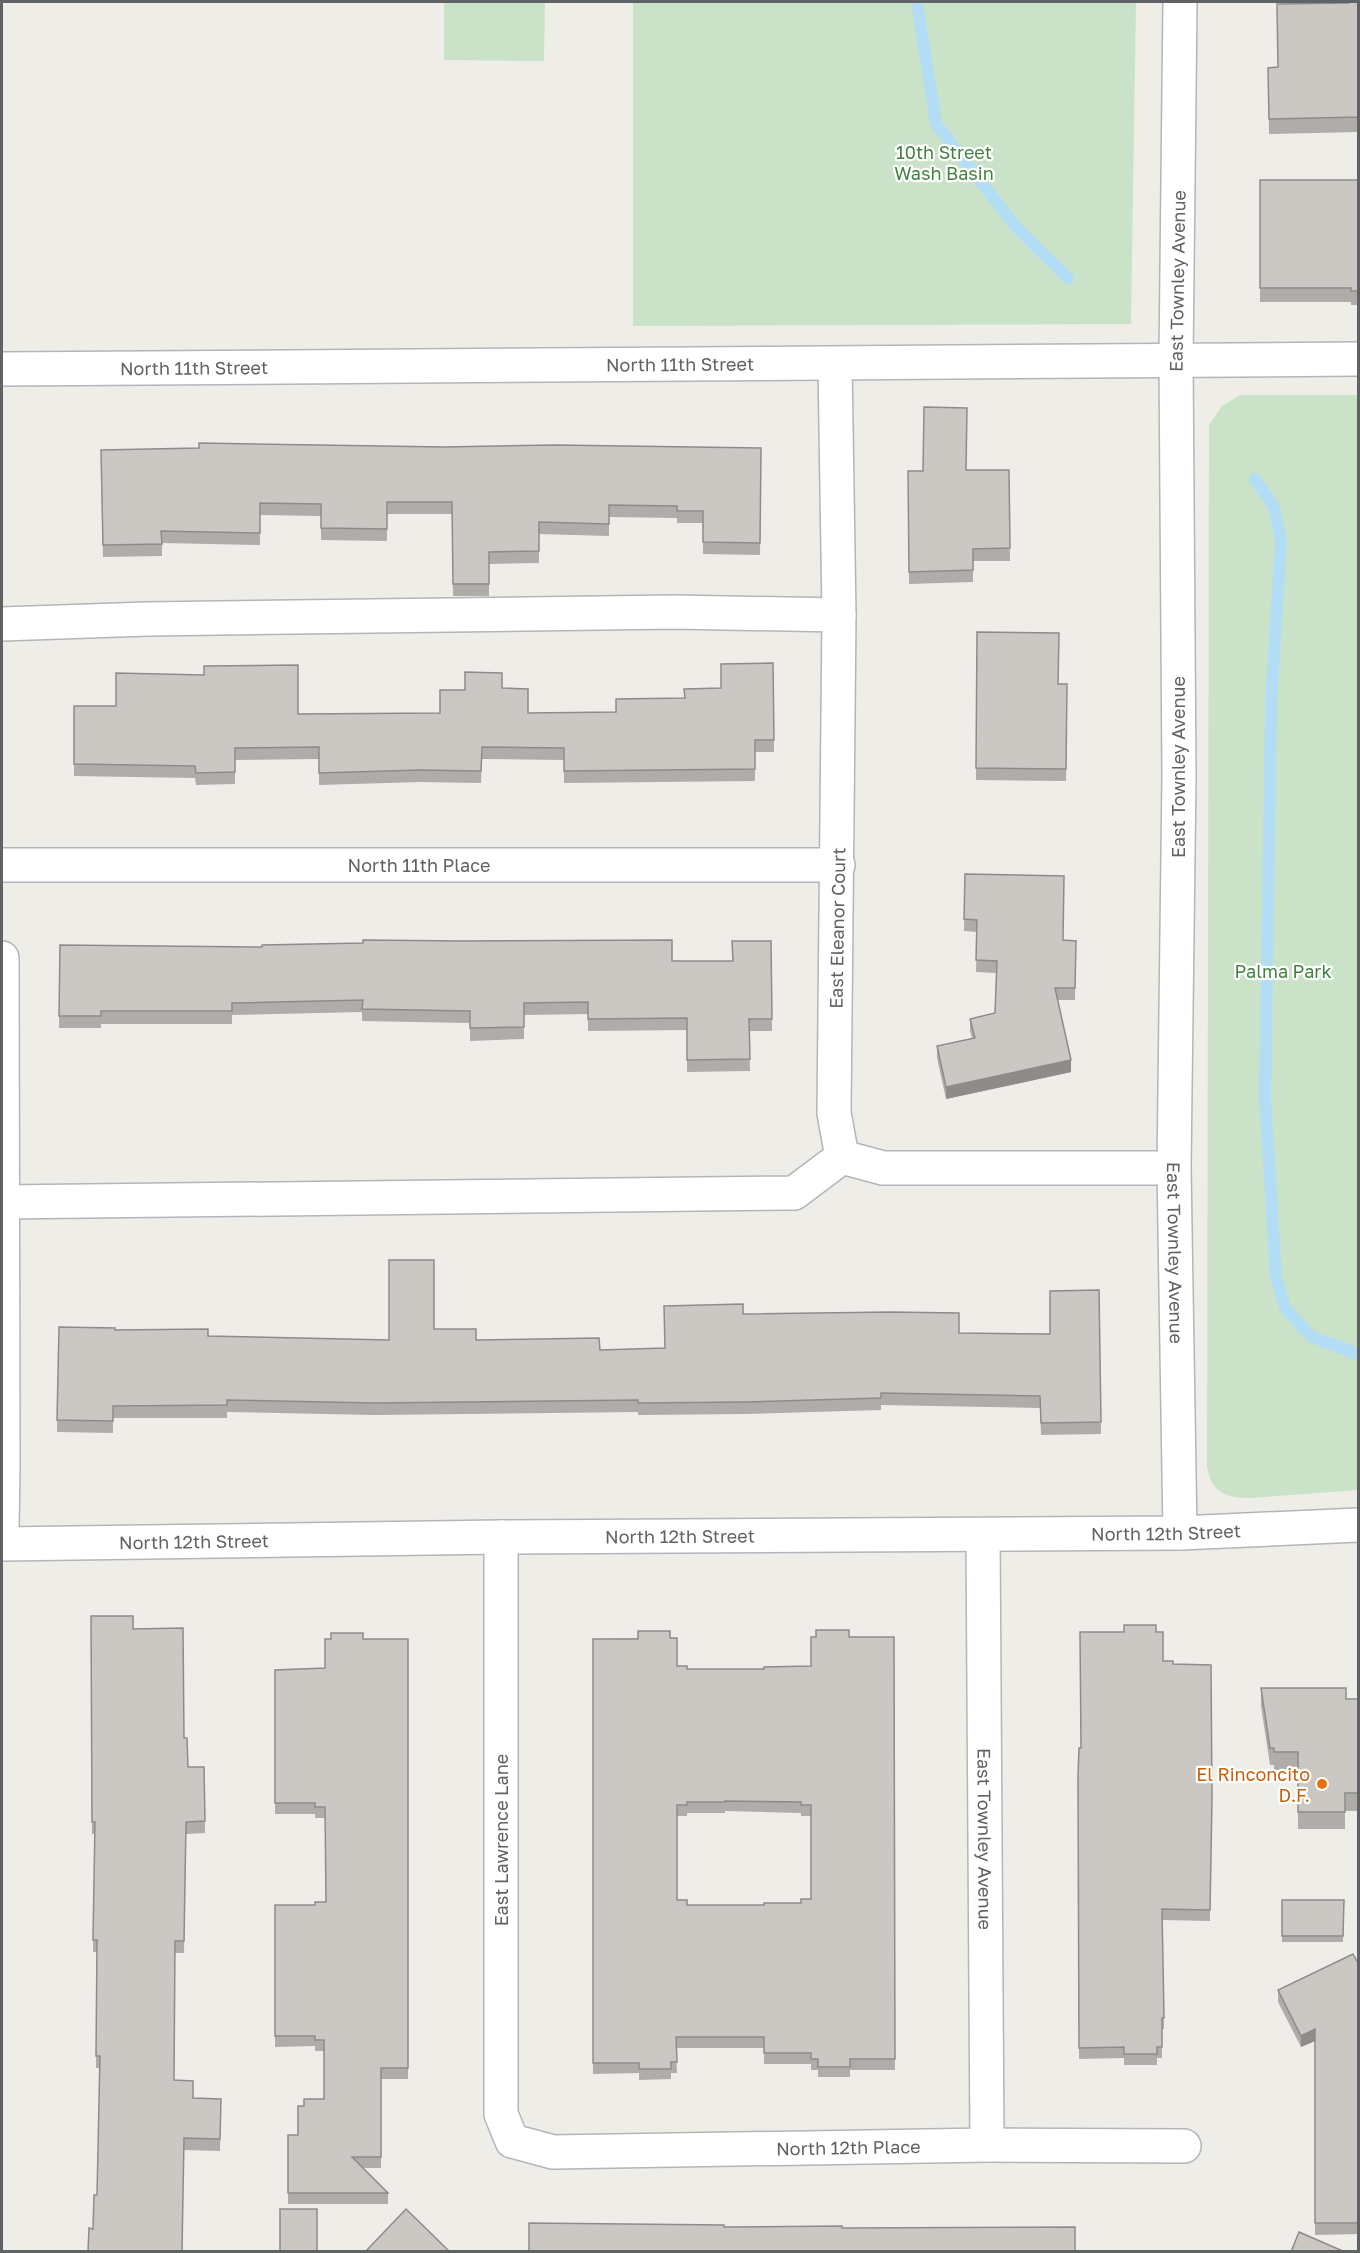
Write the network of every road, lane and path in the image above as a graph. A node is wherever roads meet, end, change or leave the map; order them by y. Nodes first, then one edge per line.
1 (1180, 2) edge
2 (1176, 359) junction
3 (1359, 359) edge
4 (835, 364) junction
5 (2, 369) edge
6 (839, 615) junction
7 (2, 624) edge
8 (2, 865) edge
9 (838, 865) junction
10 (2, 958) edge
11 (842, 1157) junction
12 (1174, 1168) junction
13 (2, 1202) edge
14 (2, 1465) edge
15 (1359, 1525) edge
16 (2, 1530) edge
17 (1180, 1533) junction
18 (983, 1535) junction
19 (501, 1537) junction
20 (2, 1544) edge
21 (512, 2141) joint
22 (987, 2145) junction
23 (1184, 2146) dead end

1 - 2 street, East Townley Avenue
2 - 3 street, North 11th Street
2 - 4 street, North 11th Street
2 - 12 street, East Townley Avenue
4 - 5 street, North 11th Street
4 - 6 street, East Eleanor Court
6 - 7 street
6 - 9 street, East Eleanor Court
8 - 9 street, North 11th Place
9 - 11 street, East Eleanor Court
10 - 13 street
11 - 12 street
11 - 13 street
12 - 17 street, East Townley Avenue
13 - 14 street
14 - 16 street
15 - 17 street, North 12th Street
17 - 18 street, North 12th Street
18 - 19 street, North 12th Street
18 - 22 street, East Townley Avenue
19 - 20 street, North 12th Street
19 - 21 street, East Lawrence Lane
21 - 22 street, North 12th Place
22 - 23 street, North 12th Place

